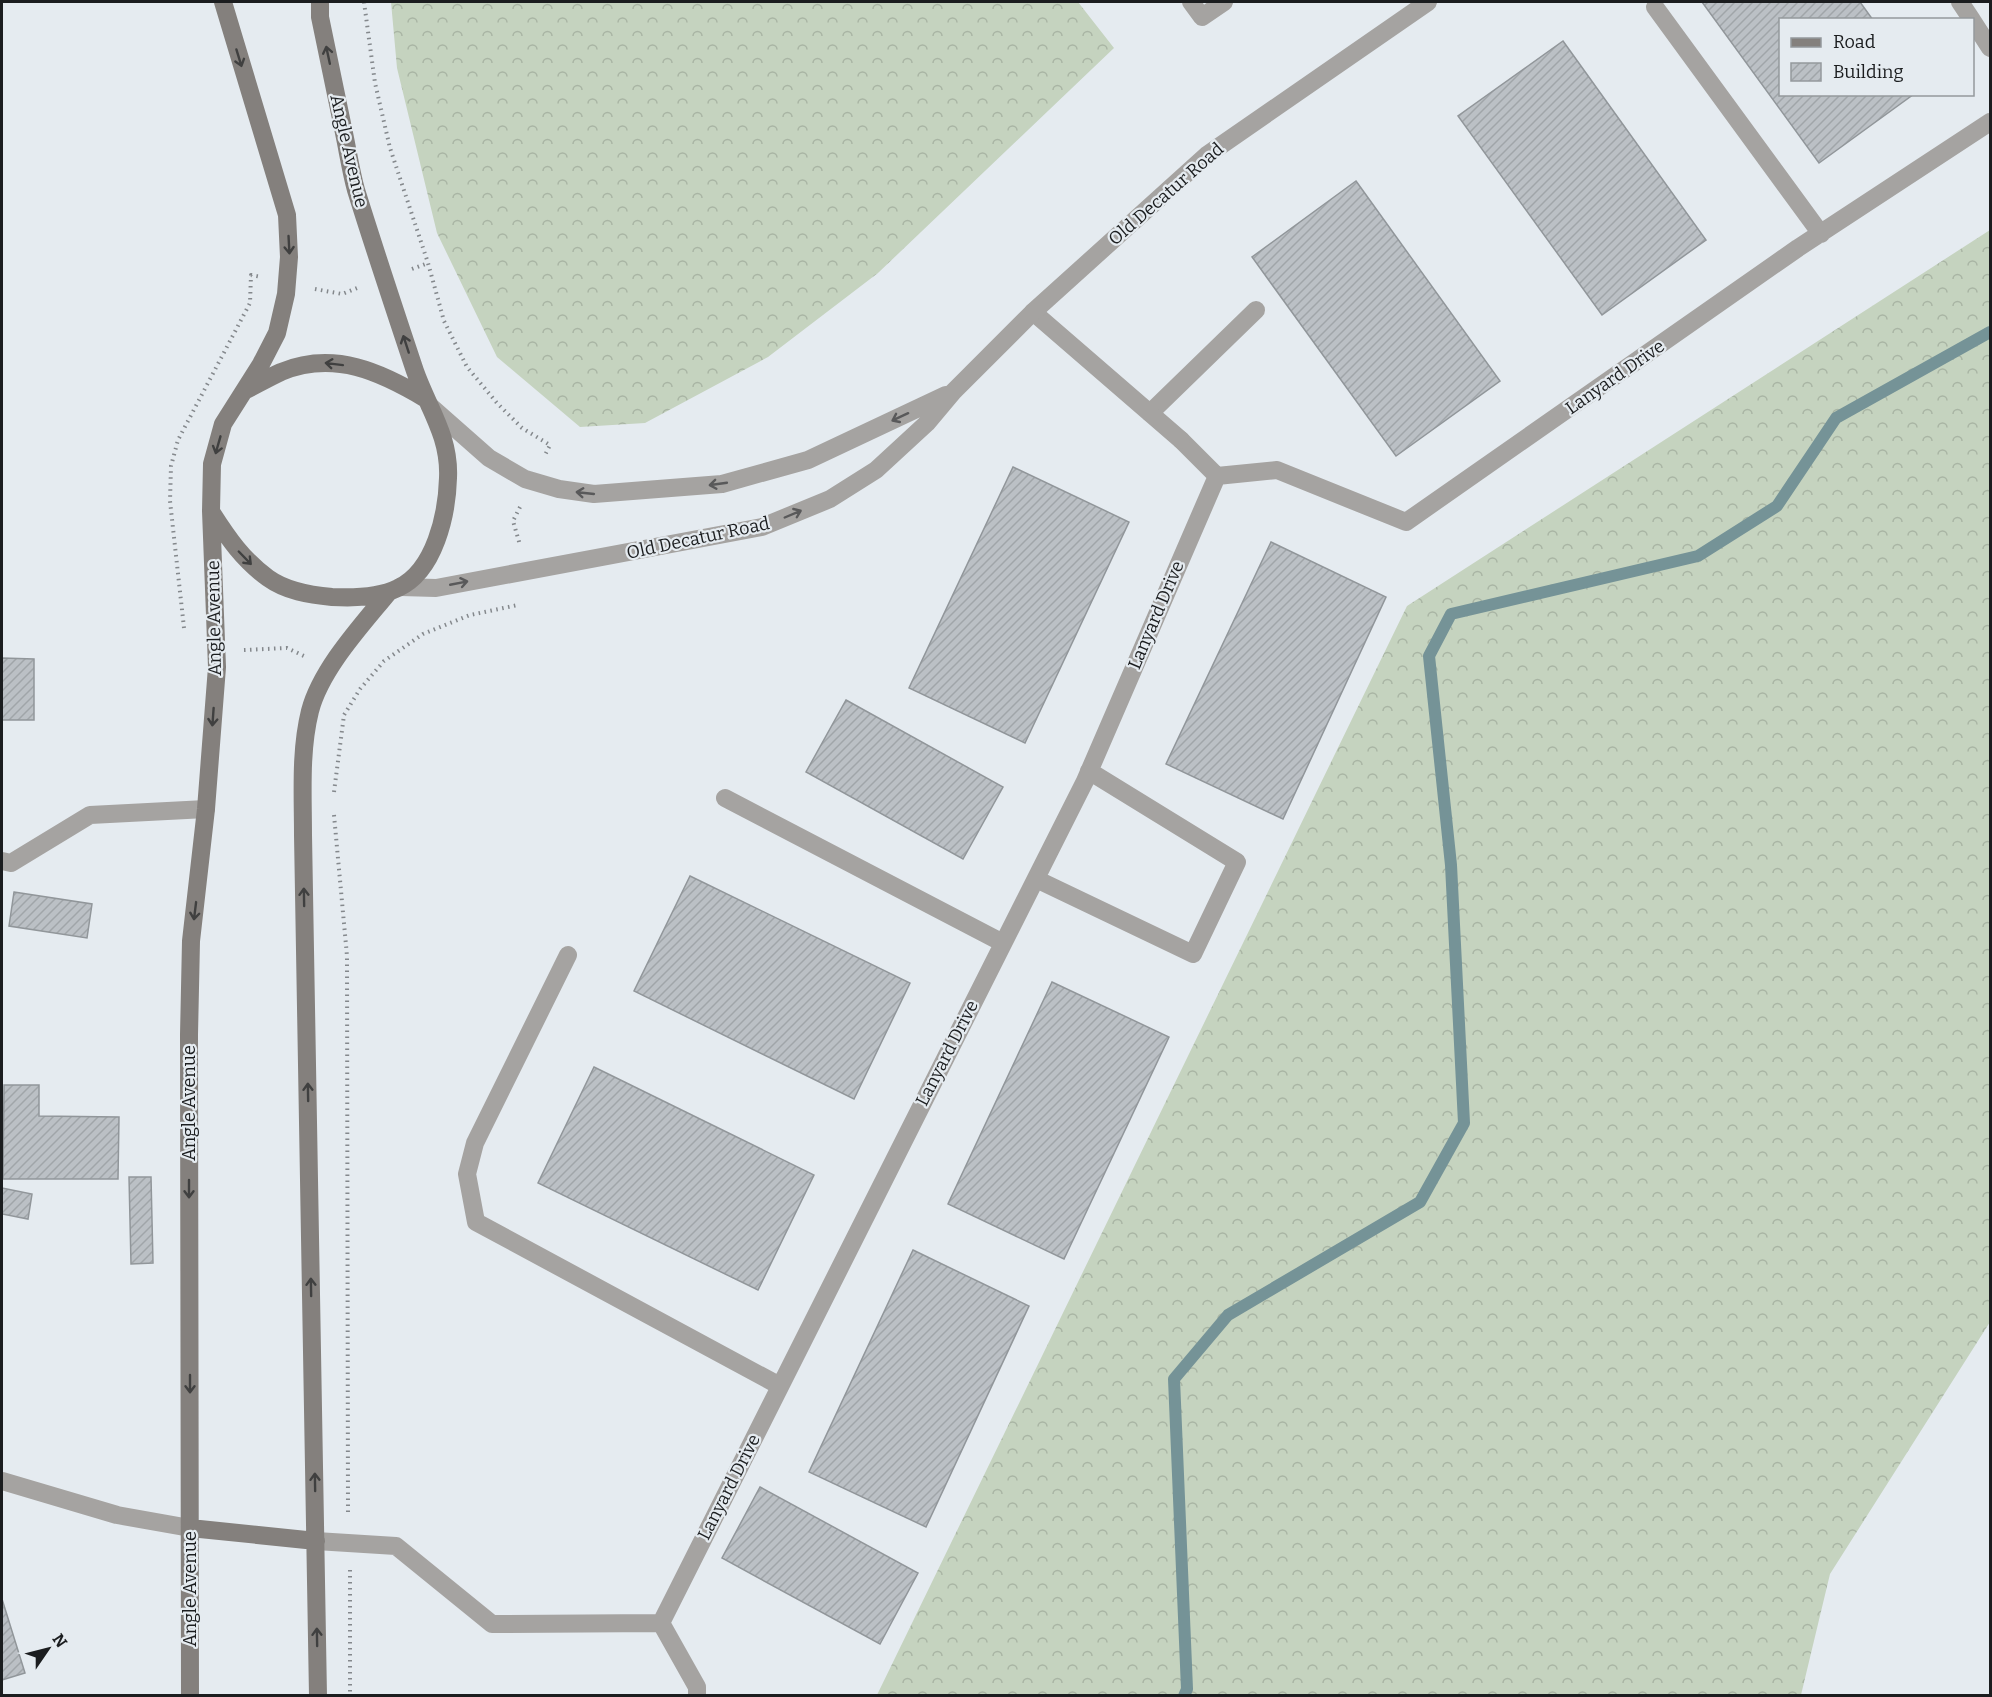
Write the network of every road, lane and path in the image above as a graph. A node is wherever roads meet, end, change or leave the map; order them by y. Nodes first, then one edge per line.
1 (223, 2) edge
2 (320, 2) edge
3 (364, 2) edge
4 (1191, 2) edge
5 (1224, 2) edge
6 (1428, 2) edge
7 (1960, 2) edge
8 (1655, 7) dead end
9 (1971, 18) edge
10 (1974, 23) edge
11 (1990, 48) edge
12 (1990, 122) edge
13 (1821, 234) junction
14 (361, 287) dead end
15 (312, 288) dead end
16 (1256, 310) dead end
17 (1033, 312) junction
18 (242, 392) junction
19 (953, 392) junction
20 (428, 403) junction
21 (1150, 413) junction
22 (550, 445) dead end
23 (1217, 476) junction
24 (523, 499) dead end
25 (211, 511) junction
26 (521, 549) dead end
27 (394, 590) junction
28 (522, 604) dead end
29 (240, 650) dead end
30 (302, 655) dead end
31 (1089, 771) junction
32 (725, 798) dead end
33 (333, 799) dead end
34 (206, 809) junction
35 (334, 811) dead end
36 (2, 861) edge
37 (1036, 879) junction
38 (1003, 943) junction
39 (568, 955) dead end
40 (780, 1386) junction
41 (2, 1481) edge
42 (348, 1521) dead end
43 (190, 1528) junction
44 (316, 1541) junction
45 (350, 1580) dead end
46 (661, 1623) junction
47 (190, 1695) edge
48 (318, 1695) edge
49 (350, 1695) edge
50 (697, 1695) edge

1 -> 18 main road
20 -> 2 main road, Angle Avenue
3 - 22 path
4 - 5 street
6 - 17 street, Old Decatur Road
7 - 9 street
8 - 13 street
10 - 11 street
12 - 13 street, Lanyard Drive
13 - 23 street, Lanyard Drive
14 - 15 path
16 - 21 street
17 - 19 street, Old Decatur Road
17 - 21 street
20 -> 18 main road
18 -> 25 main road, Angle Avenue
19 -> 20 street, Old Decatur Road
27 -> 19 street, Old Decatur Road
20 - 27 main road, Angle Avenue
21 - 23 street
23 - 31 street, Lanyard Drive
24 - 26 path
25 -> 27 main road
25 -> 34 main road, Angle Avenue
44 -> 27 main road
28 - 33 path
29 - 30 path
31 - 37 street, Lanyard Drive
31 - 37 street
32 - 38 street
34 - 36 street
34 -> 43 main road, Angle Avenue
35 - 42 path
37 - 38 street, Lanyard Drive
38 - 40 street, Lanyard Drive
39 - 40 street
40 - 46 street, Lanyard Drive
41 - 43 street
43 - 44 main road
43 - 47 main road, Angle Avenue
44 - 46 street
48 -> 44 main road
45 - 49 path
46 - 50 street

